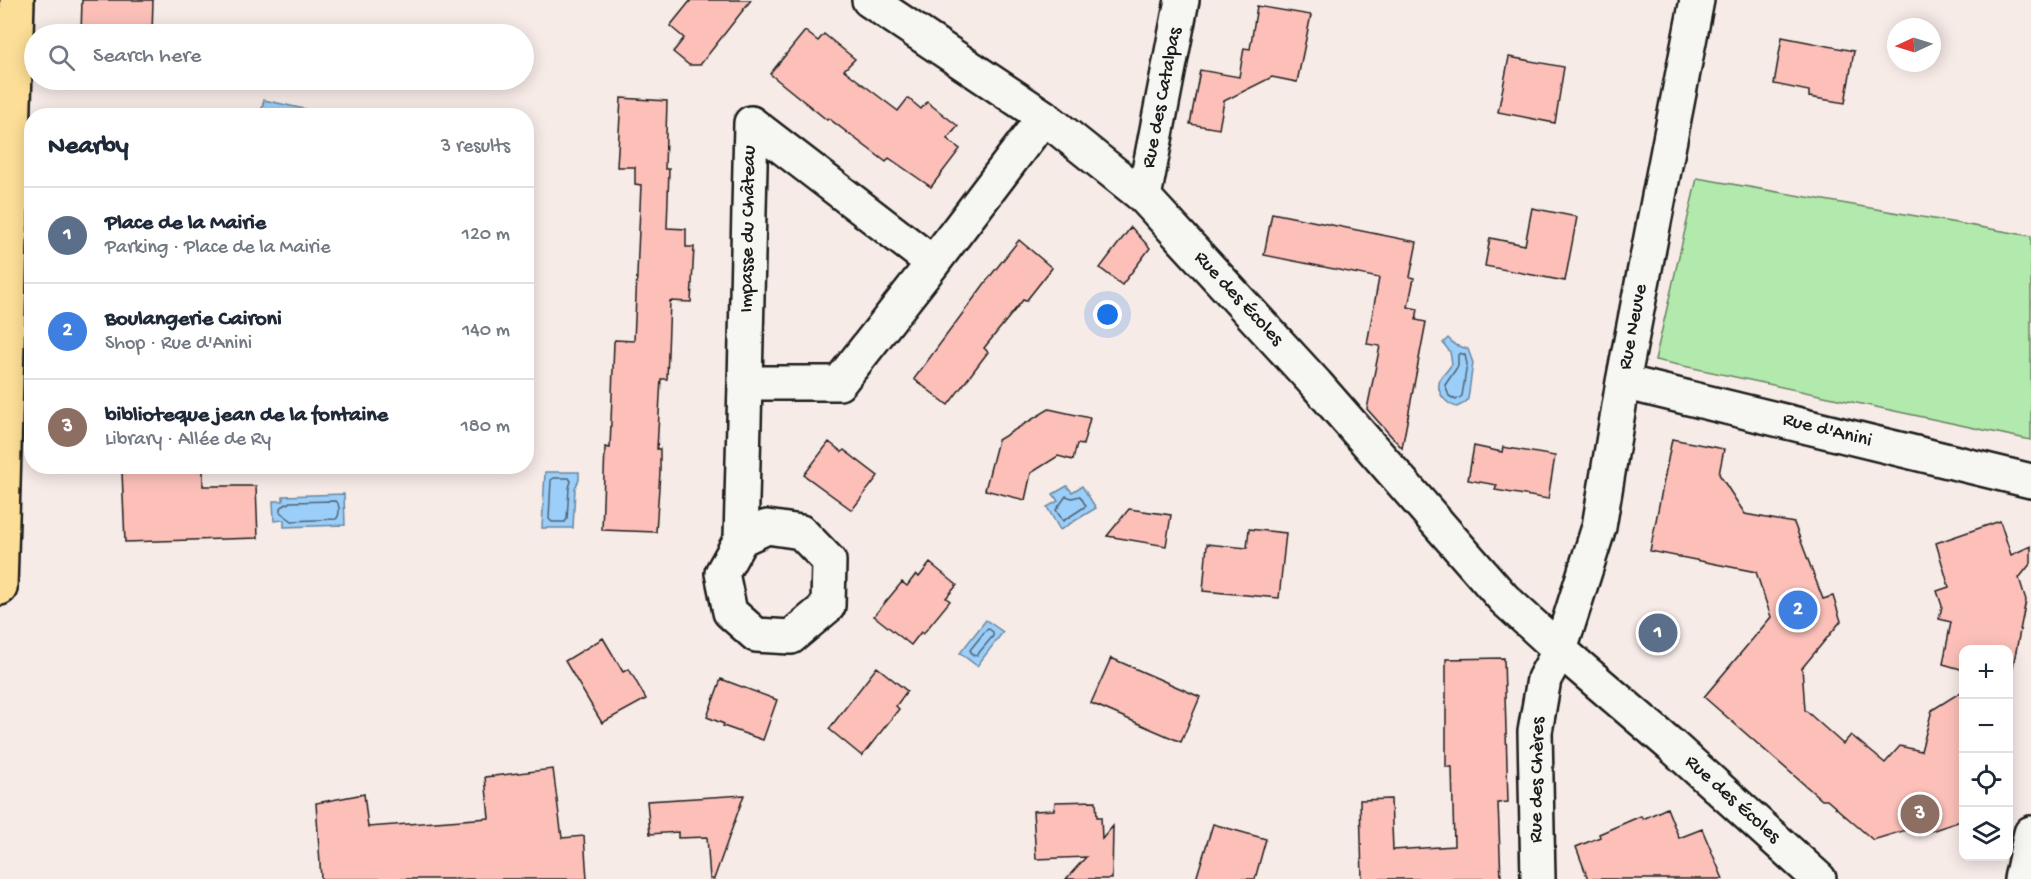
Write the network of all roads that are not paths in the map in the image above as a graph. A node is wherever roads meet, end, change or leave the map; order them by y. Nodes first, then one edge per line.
1 (17, 0) edge
2 (869, 0) edge
3 (1182, 0) edge
4 (1697, 0) edge
5 (1044, 117) junction
6 (1144, 197) junction
7 (933, 263) junction
8 (1623, 382) junction
9 (745, 383) junction
10 (2031, 481) edge
11 (741, 538) dead end
12 (0, 588) edge
13 (1560, 650) junction
14 (2031, 833) edge
15 (2026, 872) edge
16 (1538, 879) edge
17 (1819, 879) edge

1 - 12 main road
2 - 5 street, Rue des Écoles
3 - 6 street, Rue des Catalpas
4 - 8 street, Rue Neuve
5 - 6 street, Rue des Écoles
5 - 7 street
6 - 13 street, Rue des Écoles
7 - 9 street
7 - 9 street, Impasse du Château
8 - 10 street, Rue d'Anini
8 - 13 street, Rue Neuve
9 - 11 street, Impasse du Château
13 - 16 street, Rue des Chères
13 - 17 street, Rue des Écoles
14 - 15 street

